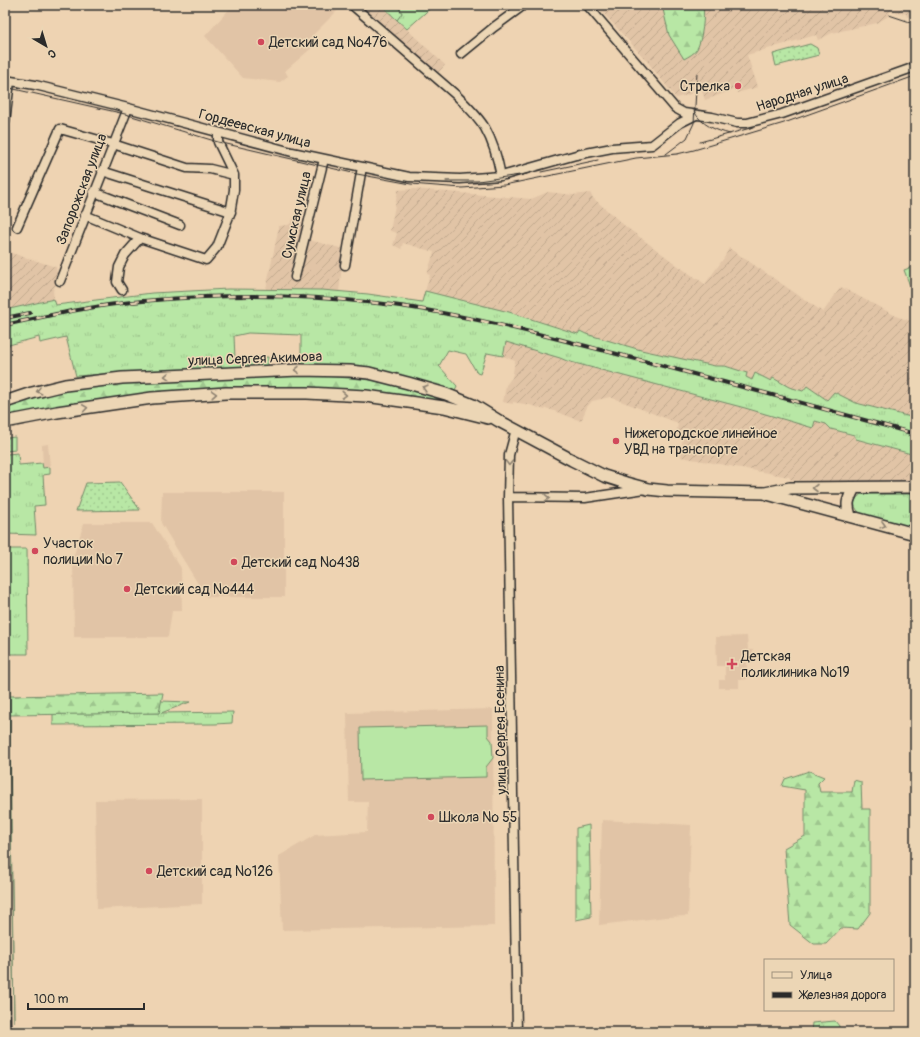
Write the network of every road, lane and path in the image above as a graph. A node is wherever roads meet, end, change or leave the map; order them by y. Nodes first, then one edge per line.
1 (524, 5) edge
2 (587, 5) edge
3 (354, 6) edge
4 (461, 54) dead end
5 (915, 67) edge
6 (8, 80) edge
7 (128, 108) junction
8 (696, 115) junction
9 (5, 122) edge
10 (218, 133) junction
11 (113, 144) junction
12 (324, 159) junction
13 (362, 167) junction
14 (102, 171) junction
15 (234, 174) junction
16 (503, 176) junction
17 (94, 192) junction
18 (231, 212) junction
19 (85, 215) junction
20 (180, 225) dead end
21 (17, 227) dead end
22 (140, 238) junction
23 (345, 265) dead end
24 (295, 277) dead end
25 (60, 281) dead end
26 (122, 290) dead end
27 (449, 395) junction
28 (5, 402) edge
29 (444, 407) junction
30 (499, 421) junction
31 (5, 422) edge
32 (516, 430) junction
33 (915, 487) edge
34 (854, 488) junction
35 (648, 489) junction
36 (765, 493) junction
37 (508, 497) junction
38 (850, 516) junction
39 (915, 534) edge
40 (5, 962) edge
41 (6, 1032) edge
42 (517, 1032) edge

1 - 4 street
2 - 8 street, Народная улица
3 - 16 street
5 - 8 street, Народная улица
6 - 7 street, Гордеевская улица
6 - 9 street
7 - 10 street, Гордеевская улица
7 - 11 street, Запорожская улица
8 - 16 street, Гордеевская улица
10 - 12 street, Гордеевская улица
10 - 15 street
11 - 14 street, Запорожская улица
11 - 15 street
11 - 21 street
12 - 13 street, Гордеевская улица
12 - 24 street, Сумская улица
13 - 16 street, Гордеевская улица
13 - 23 street
14 - 17 street, Запорожская улица
14 - 18 street
15 - 18 street
17 - 19 street, Запорожская улица
17 - 20 street
18 - 22 street
19 - 22 street
19 - 25 street, Запорожская улица
22 - 26 street
27 -> 28 main road, улица Сергея Акимова
27 - 29 main road
27 - 30 main road, улица Сергея Акимова
29 - 30 main road, улица Сергея Акимова
31 -> 29 main road, улица Сергея Акимова
30 - 32 main road, улица Сергея Акимова
32 - 35 main road, улица Сергея Акимова
32 -> 37 street, улица Сергея Есенина
33 - 34 main road, улица Сергея Акимова
34 -> 36 main road, улица Сергея Акимова
34 - 38 main road
35 - 36 main road, улица Сергея Акимова
37 -> 35 street
36 - 38 main road, улица Сергея Акимова
37 - 42 street, улица Сергея Есенина
38 -> 39 main road, улица Сергея Акимова
40 - 41 street

